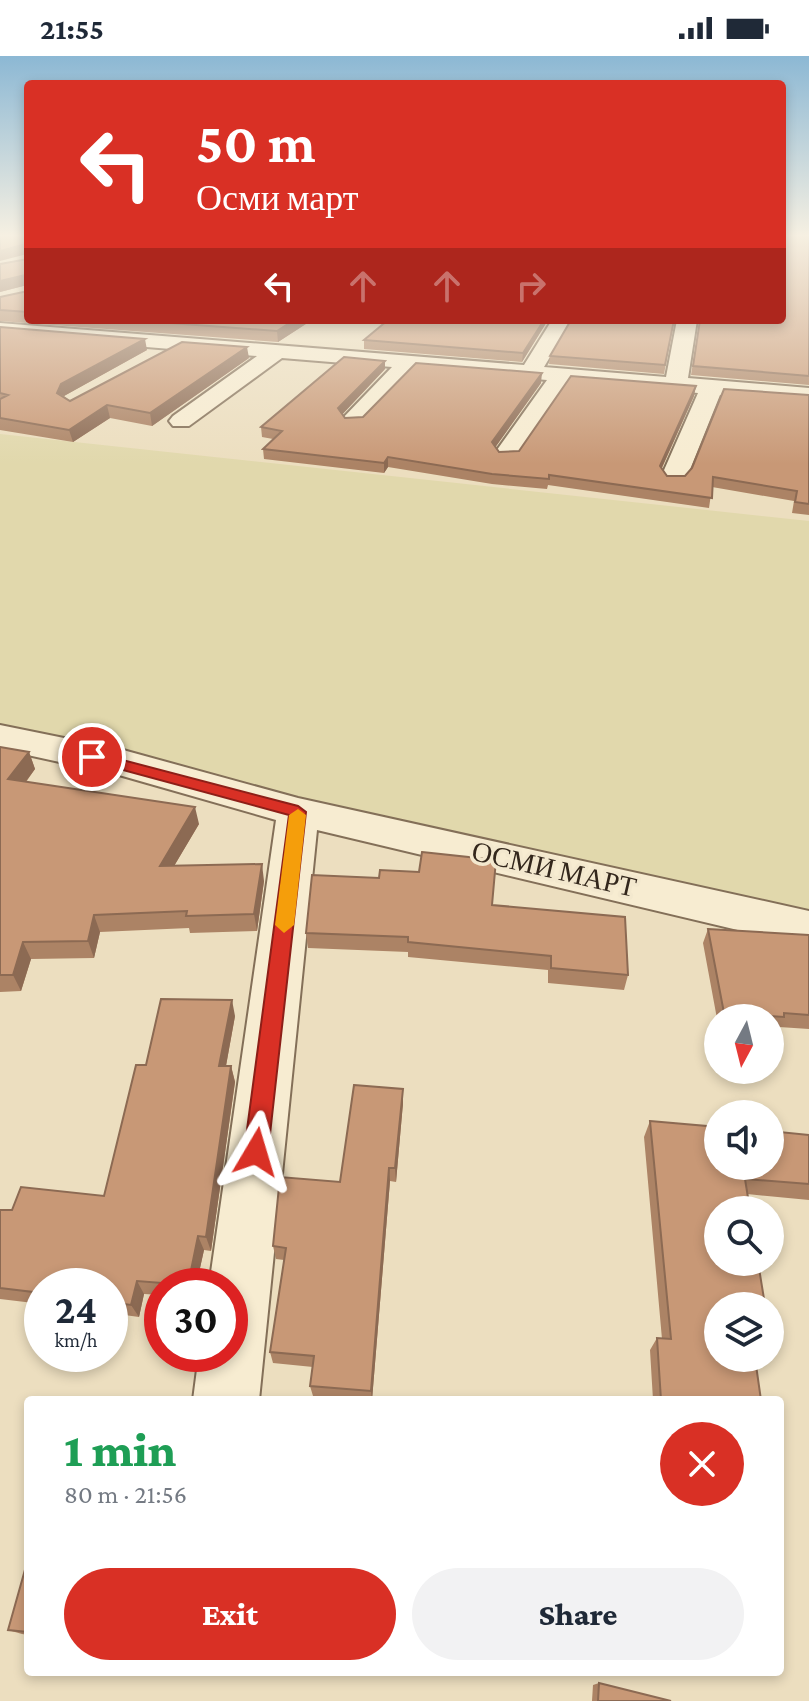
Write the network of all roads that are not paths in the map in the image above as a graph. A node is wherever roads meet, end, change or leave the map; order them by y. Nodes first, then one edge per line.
1 (560, 324) edge
2 (686, 324) edge
3 (0, 329) edge
4 (181, 343) junction
5 (278, 351) junction
6 (411, 361) junction
7 (141, 365) edge
8 (531, 371) junction
9 (562, 374) junction
10 (676, 383) junction
11 (712, 386) junction
12 (809, 395) edge
13 (353, 420) edge
14 (181, 421) dead end
15 (507, 454) edge
16 (674, 477) edge
17 (0, 737) edge
18 (298, 812) junction
19 (809, 929) edge
20 (226, 1396) edge

1 - 8 street
2 - 10 street
3 - 4 street
4 - 5 street
4 - 7 street
5 - 6 street
5 - 14 street
6 - 8 street
6 - 13 street
8 - 9 street
9 - 10 street
9 - 15 street
10 - 11 street
11 - 12 street
11 - 16 street
17 - 18 street, ОСМИ МАРТ
18 - 19 street, ОСМИ МАРТ
18 - 20 street

